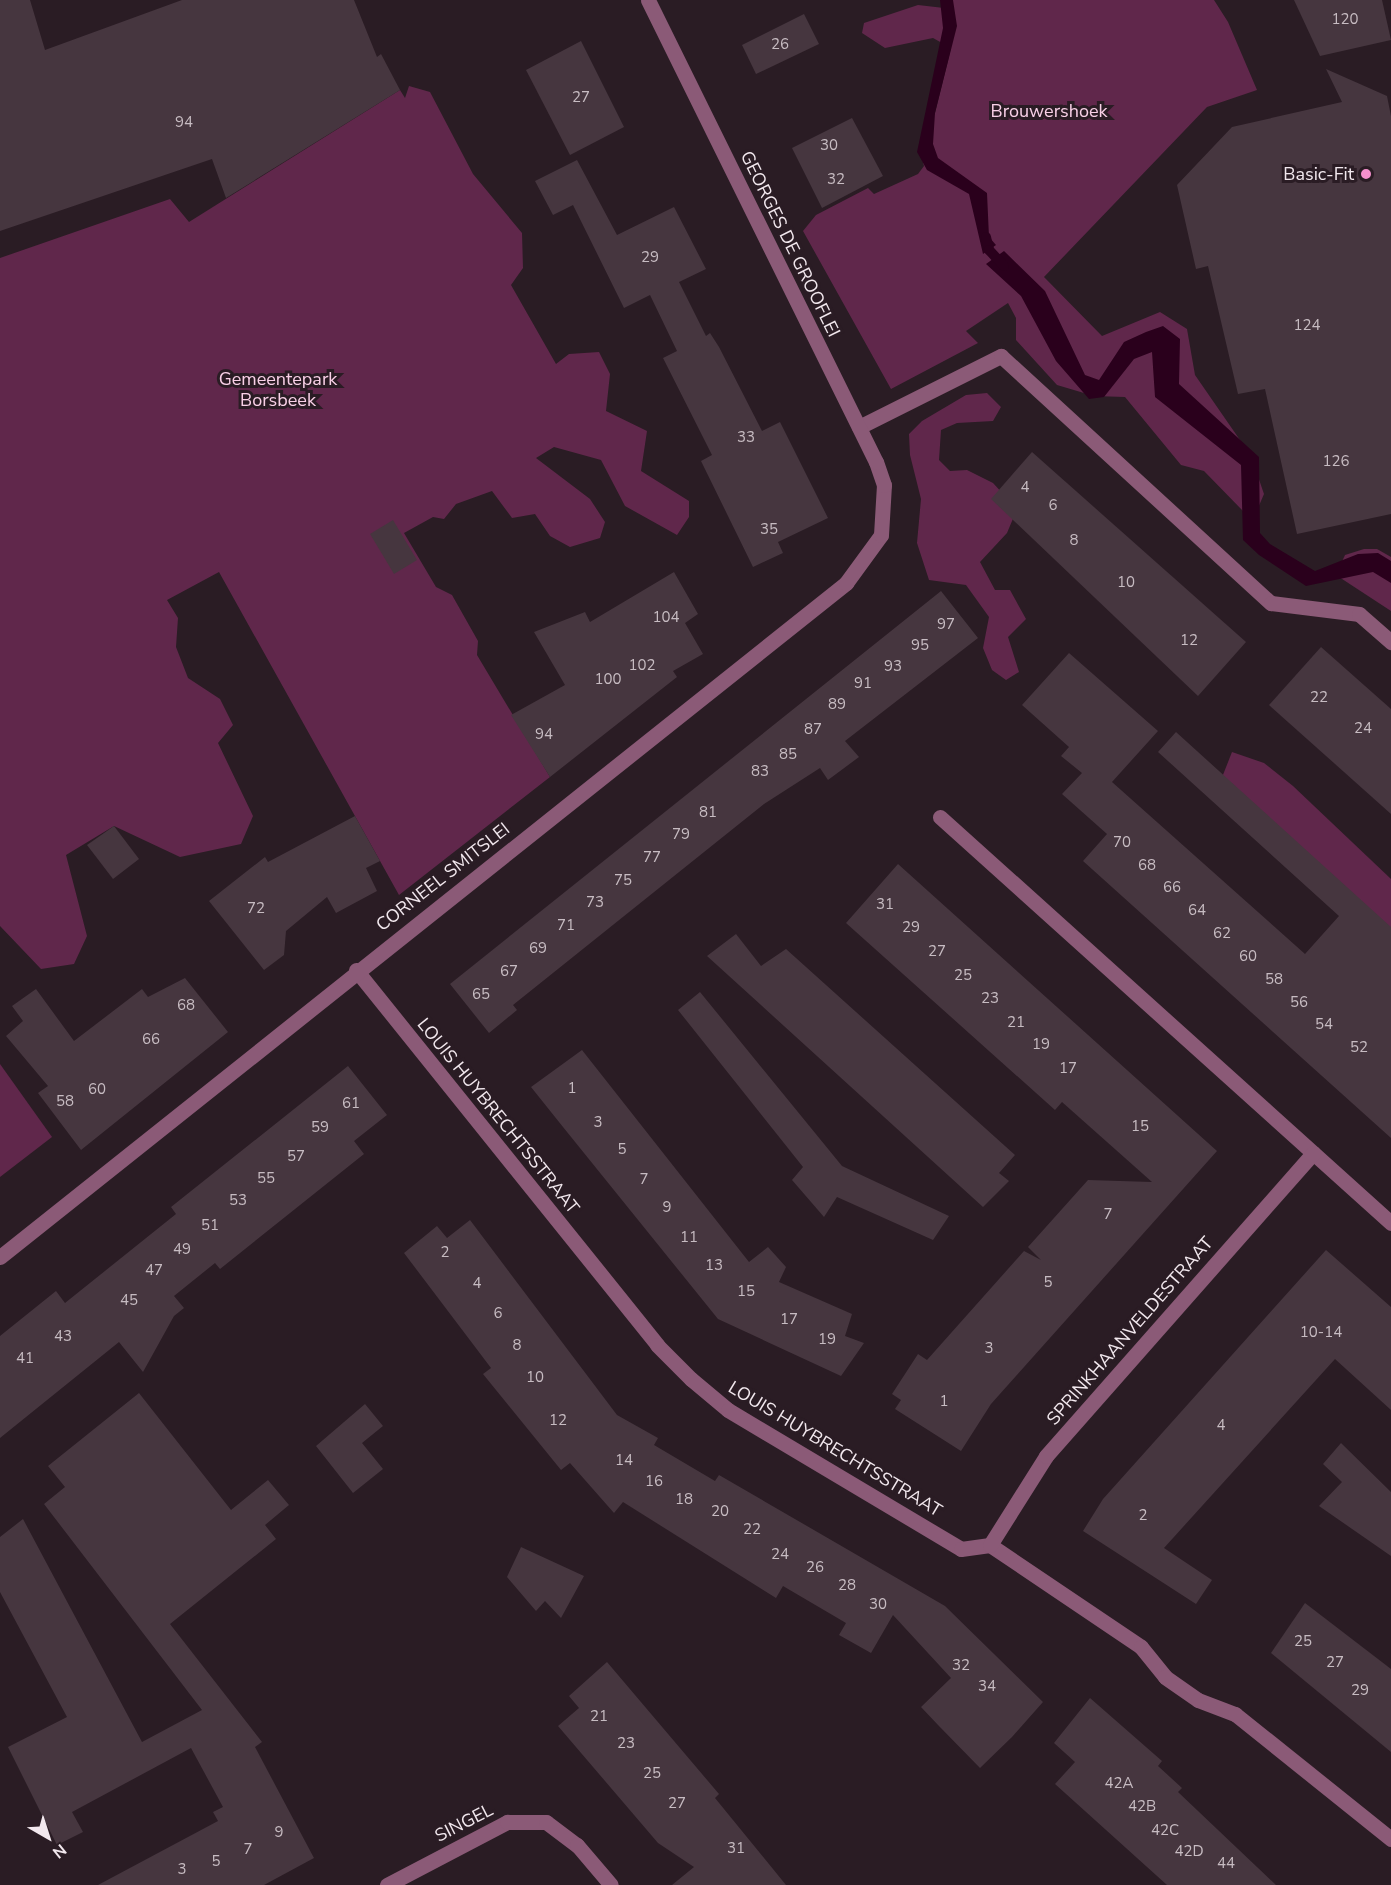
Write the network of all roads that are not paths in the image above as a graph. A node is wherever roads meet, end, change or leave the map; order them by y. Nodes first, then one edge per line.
1 (648, 0) edge
2 (859, 427) junction
3 (886, 509) joint
4 (1391, 642) edge
5 (940, 817) dead end
6 (356, 970) junction
7 (1313, 1153) junction
8 (1391, 1223) edge
9 (0, 1257) edge
10 (990, 1545) junction
11 (1391, 1839) edge
12 (387, 1885) edge
13 (610, 1885) edge

1 - 2 street, GEORGES DE GROOFLEI
2 - 3 street, GEORGES DE GROOFLEI
2 - 4 street
3 - 6 street, CORNEEL SMITSLEI
5 - 7 street
6 - 9 street, CORNEEL SMITSLEI
6 - 10 street, LOUIS HUYBRECHTSSTRAAT
7 - 8 street
7 - 10 street, SPRINKHAANVELDESTRAAT
10 - 11 street
12 - 13 street, SINGEL

